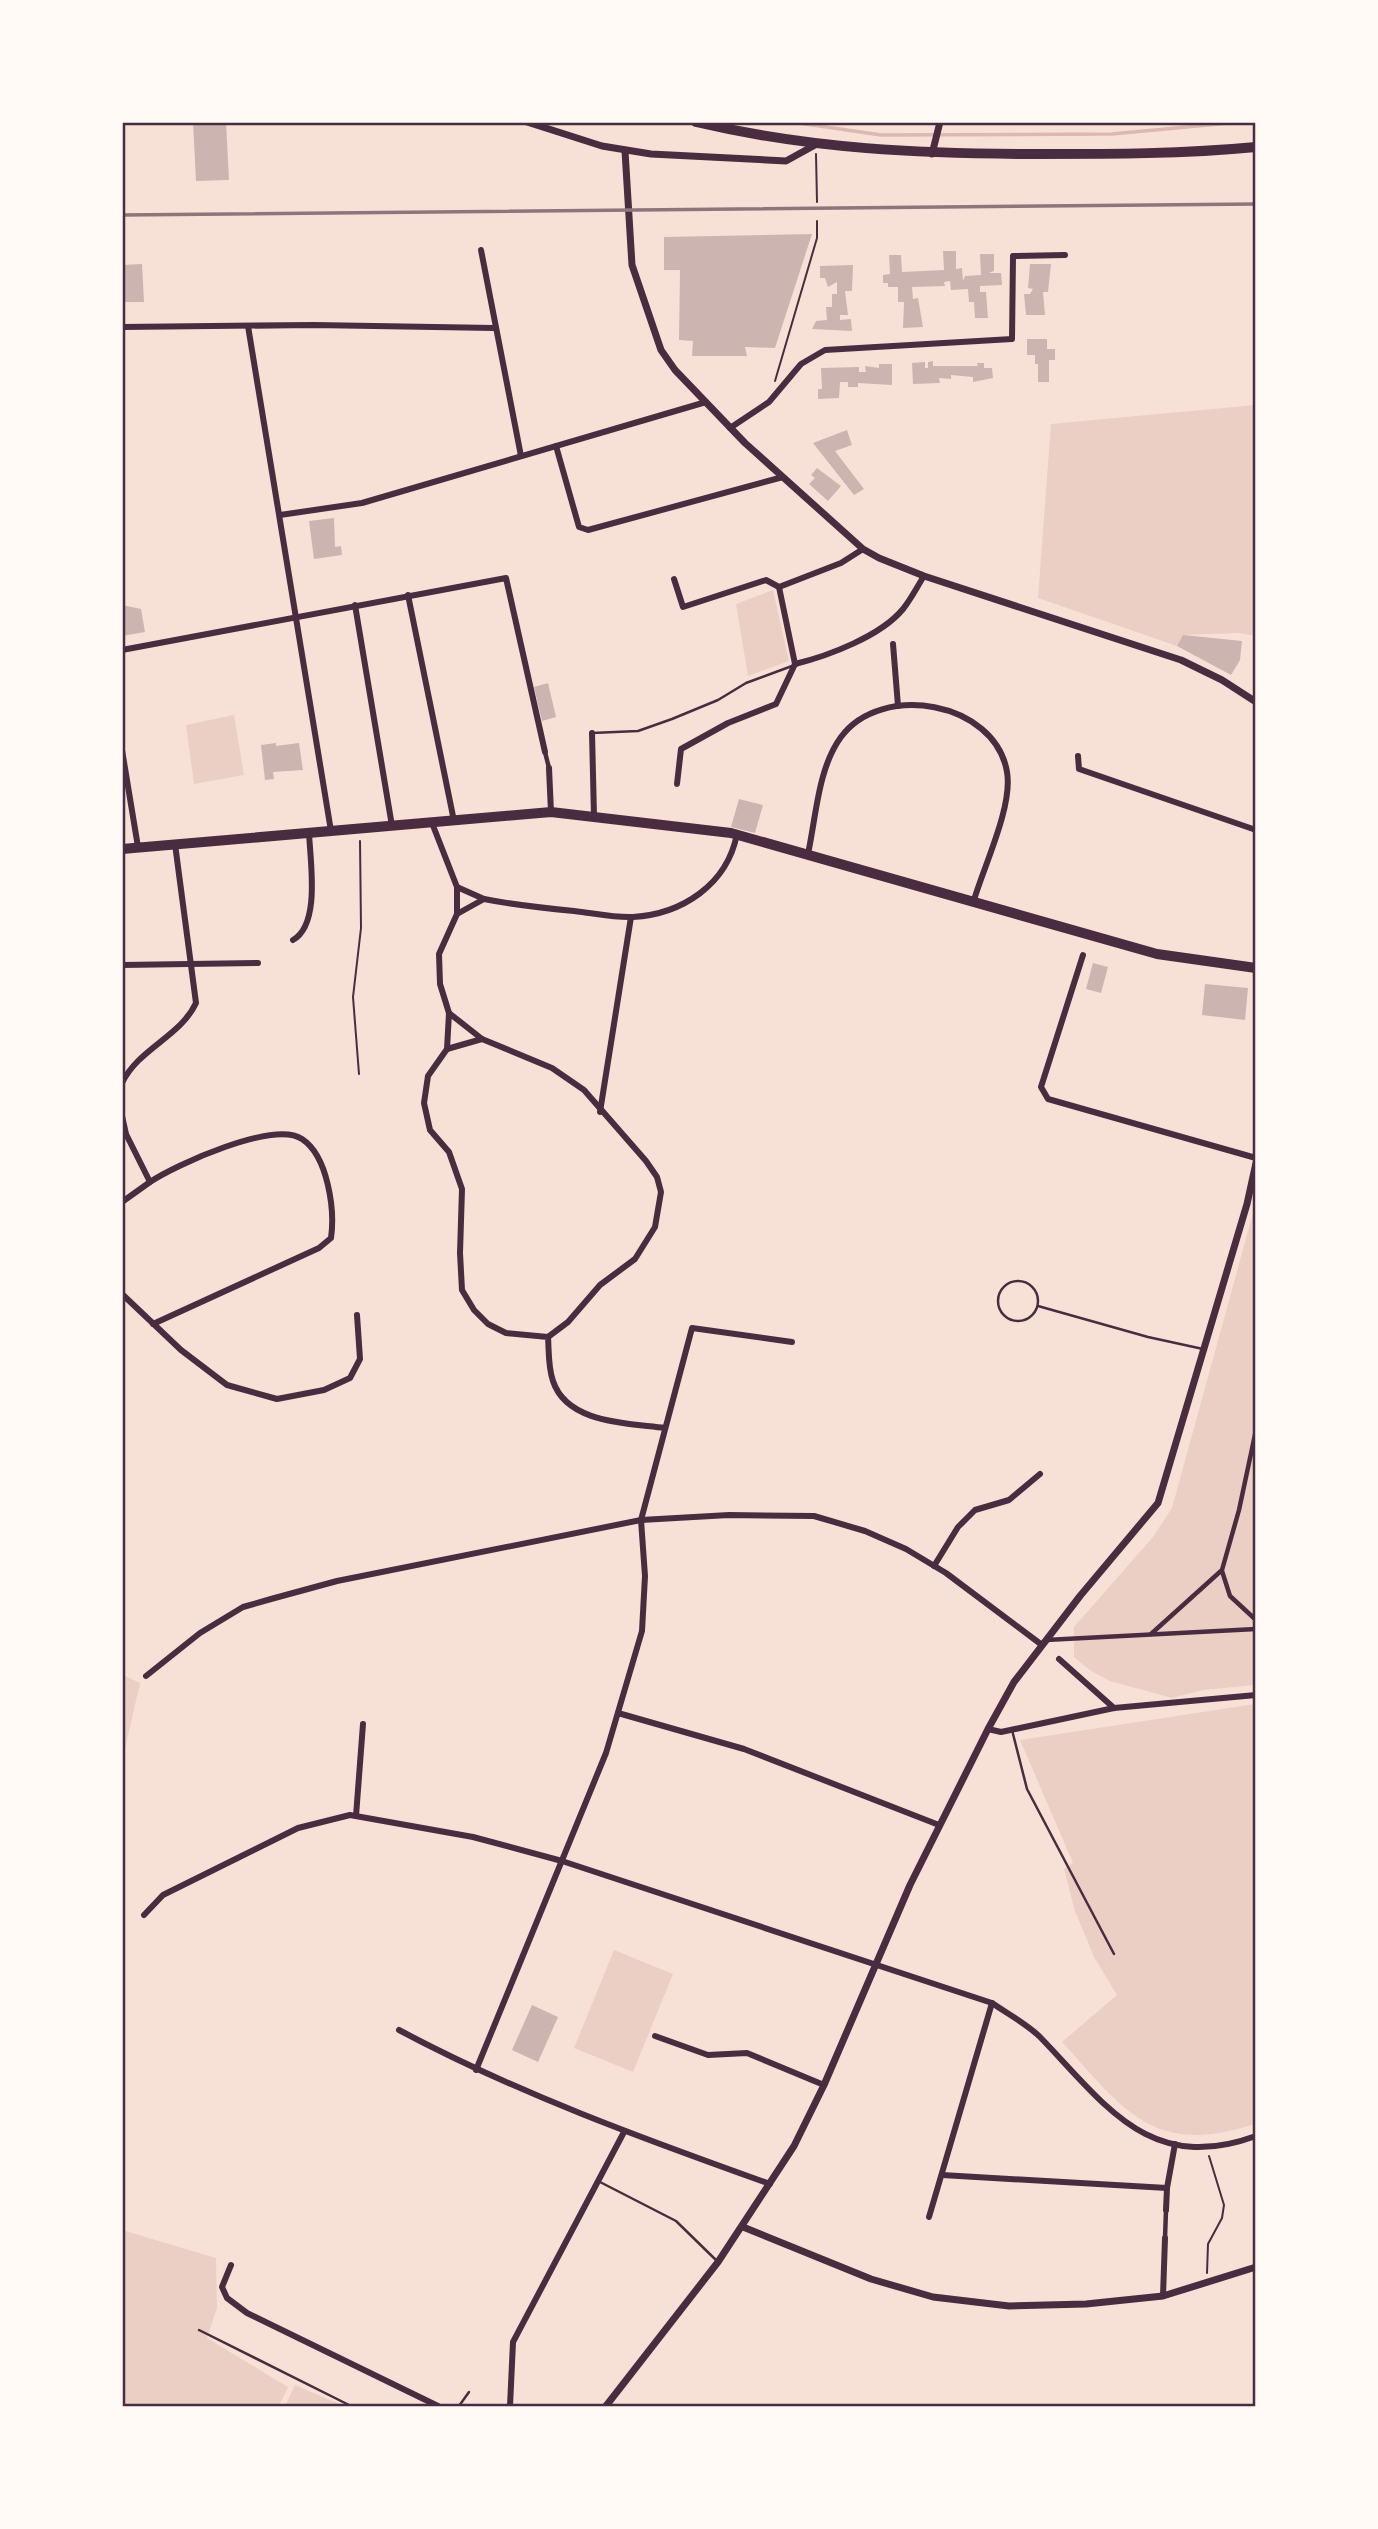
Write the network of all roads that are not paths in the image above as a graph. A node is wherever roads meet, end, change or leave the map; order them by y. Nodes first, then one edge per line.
1 (527, 122) edge
2 (696, 122) edge
3 (939, 124) edge
4 (814, 145) junction
5 (1255, 147) edge
6 (625, 151) junction
7 (932, 154) junction
8 (481, 250) dead end
9 (1065, 255) dead end
10 (248, 326) junction
11 (122, 327) edge
12 (494, 328) junction
13 (706, 402) junction
14 (730, 428) junction
15 (556, 446) junction
16 (521, 456) junction
17 (783, 477) junction
18 (280, 514) junction
19 (863, 549) junction
20 (924, 576) junction
21 (674, 579) dead end
22 (779, 587) junction
23 (408, 595) junction
24 (355, 605) junction
25 (295, 616) junction
26 (893, 644) dead end
27 (122, 650) edge
28 (796, 664) junction
29 (1255, 702) edge
30 (898, 706) junction
31 (592, 733) joint
32 (122, 750) edge
33 (545, 752) joint
34 (1078, 756) dead end
35 (549, 768) joint
36 (677, 783) dead end
37 (551, 812) junction
38 (594, 816) junction
39 (454, 821) junction
40 (432, 823) junction
41 (392, 826) junction
42 (1255, 830) edge
43 (331, 831) junction
44 (309, 832) junction
45 (737, 834) junction
46 (174, 844) junction
47 (138, 847) junction
48 (122, 849) edge
49 (808, 854) junction
50 (457, 887) junction
51 (484, 899) junction
52 (974, 900) junction
53 (457, 914) junction
54 (631, 917) junction
55 (293, 940) dead end
56 (1083, 955) dead end
57 (193, 963) junction
58 (258, 963) dead end
59 (122, 965) edge
60 (1255, 968) edge
61 (449, 1013) junction
62 (482, 1040) junction
63 (447, 1049) junction
64 (123, 1080) edge
65 (600, 1112) junction
66 (122, 1116) edge
67 (1255, 1160) edge
68 (150, 1182) junction
69 (122, 1202) edge
70 (122, 1294) edge
71 (1038, 1306) junction
72 (357, 1315) dead end
73 (153, 1324) junction
74 (548, 1336) junction
75 (792, 1342) dead end
76 (1203, 1349) junction
77 (665, 1428) junction
78 (1255, 1430) edge
79 (1040, 1474) dead end
80 (641, 1520) junction
81 (934, 1566) junction
82 (1222, 1570) junction
83 (1255, 1620) edge
84 (1255, 1629) edge
85 (1151, 1634) junction
86 (1043, 1643) junction
87 (1059, 1659) dead end
88 (146, 1676) dead end
89 (1255, 1695) edge
90 (1114, 1708) junction
91 (618, 1713) junction
92 (363, 1724) dead end
93 (988, 1728) junction
94 (1012, 1730) junction
95 (356, 1816) junction
96 (939, 1825) junction
97 (562, 1861) junction
98 (144, 1915) dead end
99 (1114, 1954) dead end
100 (874, 1964) junction
101 (992, 2003) junction
102 (399, 2030) dead end
103 (656, 2036) dead end
104 (476, 2070) junction
105 (824, 2085) junction
106 (624, 2132) junction
107 (1255, 2136) edge
108 (1175, 2144) junction
109 (942, 2175) junction
110 (597, 2181) junction
111 (770, 2184) junction
112 (1167, 2188) junction
113 (1166, 2210) joint
114 (929, 2217) dead end
115 (743, 2227) junction
116 (1165, 2238) joint
117 (718, 2262) junction
118 (232, 2265) dead end
119 (1255, 2267) edge
120 (1163, 2296) junction
121 (199, 2330) dead end
122 (469, 2392) dead end
123 (512, 2405) edge
124 (351, 2406) edge
125 (438, 2406) edge
126 (459, 2406) edge
127 (606, 2406) edge

1 - 6 street
2 - 4 main road
3 - 7 street
4 - 6 street
4 - 7 main road
5 - 7 main road
6 - 13 street
8 - 12 street
9 - 14 street
10 - 11 street
10 - 12 street
10 - 18 street
12 - 16 street
13 - 14 street
13 - 15 street
14 - 17 street
15 - 16 street
15 - 17 street
16 - 18 street
17 - 19 street
18 - 25 street
19 - 20 street
19 - 22 street
20 - 28 street
20 - 29 street
21 - 22 street
22 - 28 street
23 - 24 street
23 - 33 street
23 - 39 street
24 - 25 street
24 - 41 street
25 - 27 street
25 - 43 street
26 - 30 street
28 - 31 lane
28 - 36 street
30 - 49 street
30 - 52 street
31 - 38 street
32 - 47 street
33 - 35 street
34 - 42 street
35 - 37 street
37 - 38 main road
37 - 39 main road
38 - 45 main road
39 - 40 main road
40 - 41 main road
40 - 50 street
41 - 43 main road
43 - 44 main road
44 - 46 main road
44 - 55 street
45 - 49 main road
45 - 54 street
46 - 47 main road
46 - 57 street
47 - 48 main road
49 - 52 main road
50 - 51 street
50 - 53 street
51 - 53 street
51 - 54 street
52 - 60 main road
53 - 61 street
54 - 65 street
56 - 67 street
57 - 58 street
57 - 59 street
57 - 64 street
61 - 62 street
61 - 63 street
62 - 63 street
62 - 65 street
63 - 74 street
65 - 74 street
66 - 68 street
67 - 76 street
68 - 69 street
68 - 73 street
70 - 73 street
71 - 71 lane
71 - 76 lane
72 - 73 street
74 - 77 street
75 - 77 street
76 - 86 street
77 - 80 street
78 - 82 street
79 - 81 street
80 - 81 street
80 - 88 street
80 - 91 street
81 - 86 street
82 - 83 street
82 - 85 street
84 - 85 street
85 - 86 street
86 - 93 street
87 - 90 street
89 - 90 street
90 - 94 street
91 - 96 street
91 - 97 street
92 - 95 street
93 - 94 street
93 - 96 street
94 - 99 lane
95 - 97 street
95 - 98 street
96 - 100 street
97 - 100 street
97 - 104 street
100 - 101 street
100 - 105 street
101 - 108 street
101 - 109 street
102 - 104 street
103 - 105 street
104 - 106 street
105 - 111 street
106 - 110 street
106 - 111 street
107 - 108 street
108 - 112 street
109 - 112 street
109 - 114 street
110 - 117 lane
110 - 123 street
111 - 115 street
112 - 113 street
113 - 116 street
115 - 117 street
115 - 120 street
116 - 120 street
117 - 127 street
118 - 125 street
119 - 120 street
121 - 124 lane
122 - 126 lane

